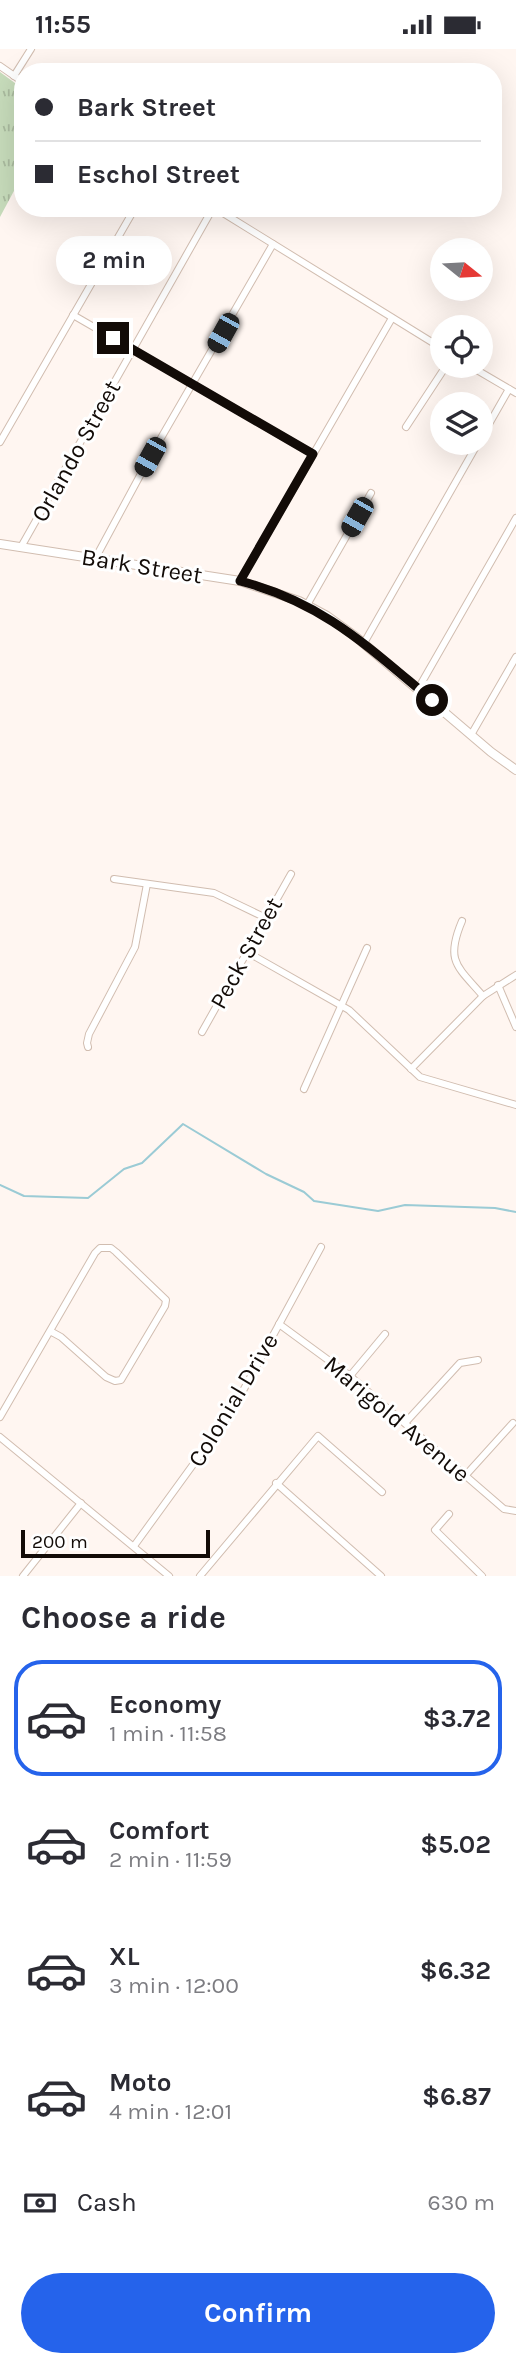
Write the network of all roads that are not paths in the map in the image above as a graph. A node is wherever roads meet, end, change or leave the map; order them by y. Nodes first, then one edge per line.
1 (0, 66) edge
2 (14, 76) edge
3 (130, 217) edge
4 (209, 217) edge
5 (229, 217) edge
6 (273, 244) junction
7 (73, 316) junction
8 (392, 318) junction
9 (430, 341) edge
10 (133, 350) junction
11 (438, 378) edge
12 (491, 378) edge
13 (193, 386) junction
14 (513, 391) edge
15 (493, 420) edge
16 (406, 427) dead end
17 (0, 442) edge
18 (313, 454) junction
19 (471, 455) edge
20 (371, 493) dead end
21 (516, 518) edge
22 (0, 544) edge
23 (21, 547) junction
24 (95, 559) junction
25 (240, 581) junction
26 (307, 605) junction
27 (364, 643) junction
28 (516, 657) edge
29 (418, 689) junction
30 (471, 735) junction
31 (516, 770) edge
32 (291, 874) dead end
33 (114, 880) dead end
34 (147, 884) junction
35 (266, 918) junction
36 (462, 921) dead end
37 (367, 948) dead end
38 (247, 952) junction
39 (516, 975) edge
40 (498, 985) junction
41 (483, 996) junction
42 (341, 1006) junction
43 (516, 1027) edge
44 (202, 1032) dead end
45 (88, 1047) dead end
46 (411, 1069) junction
47 (304, 1089) dead end
48 (516, 1105) edge
49 (321, 1247) dead end
50 (279, 1324) junction
51 (50, 1331) junction
52 (384, 1334) dead end
53 (478, 1360) dead end
54 (350, 1377) junction
55 (0, 1417) edge
56 (405, 1423) junction
57 (513, 1423) dead end
58 (3, 1439) edge
59 (0, 1448) edge
60 (465, 1476) junction
61 (276, 1483) junction
62 (382, 1492) dead end
63 (81, 1503) junction
64 (515, 1512) edge
65 (449, 1514) dead end
66 (134, 1546) junction
67 (23, 1576) edge
68 (169, 1576) edge
69 (200, 1576) edge
70 (381, 1576) edge
71 (482, 1576) edge

1 - 2 street
3 - 7 street
4 - 10 street, Orlando Street
5 - 6 street
6 - 8 street
6 - 13 street
7 - 10 street
7 - 17 street
8 - 9 street
8 - 18 street
10 - 13 street
10 - 23 street, Orlando Street
11 - 16 street
12 - 14 street
13 - 18 street
13 - 24 street
14 - 15 street
18 - 25 street
19 - 27 street
20 - 26 street
21 - 29 street
22 - 23 main road, Bark Street
23 - 24 main road, Bark Street
24 - 25 main road, Bark Street
25 - 26 main road, Bark Street
26 - 27 main road, Bark Street
27 - 29 main road, Bark Street
28 - 30 street
29 - 30 main road, Bark Street
30 - 31 main road, Bark Street
32 - 35 street, Peck Street
33 - 34 street
34 - 35 street
34 - 45 street
35 - 38 street, Peck Street
36 - 41 street
37 - 42 street
38 - 42 street
38 - 44 street, Peck Street
39 - 40 street
40 - 41 street
40 - 43 street
41 - 46 street
42 - 46 street
42 - 47 street
46 - 48 street
49 - 50 street, Colonial Drive
50 - 54 street, Marigold Avenue
50 - 66 street, Colonial Drive
51 - 51 street
51 - 55 street
52 - 54 street
53 - 56 street
54 - 56 street, Marigold Avenue
56 - 60 street, Marigold Avenue
57 - 60 street
58 - 59 street
58 - 63 street
60 - 64 street, Marigold Avenue
61 - 62 street
61 - 69 street
61 - 70 street
63 - 66 street
63 - 67 street
65 - 71 street
66 - 68 street

